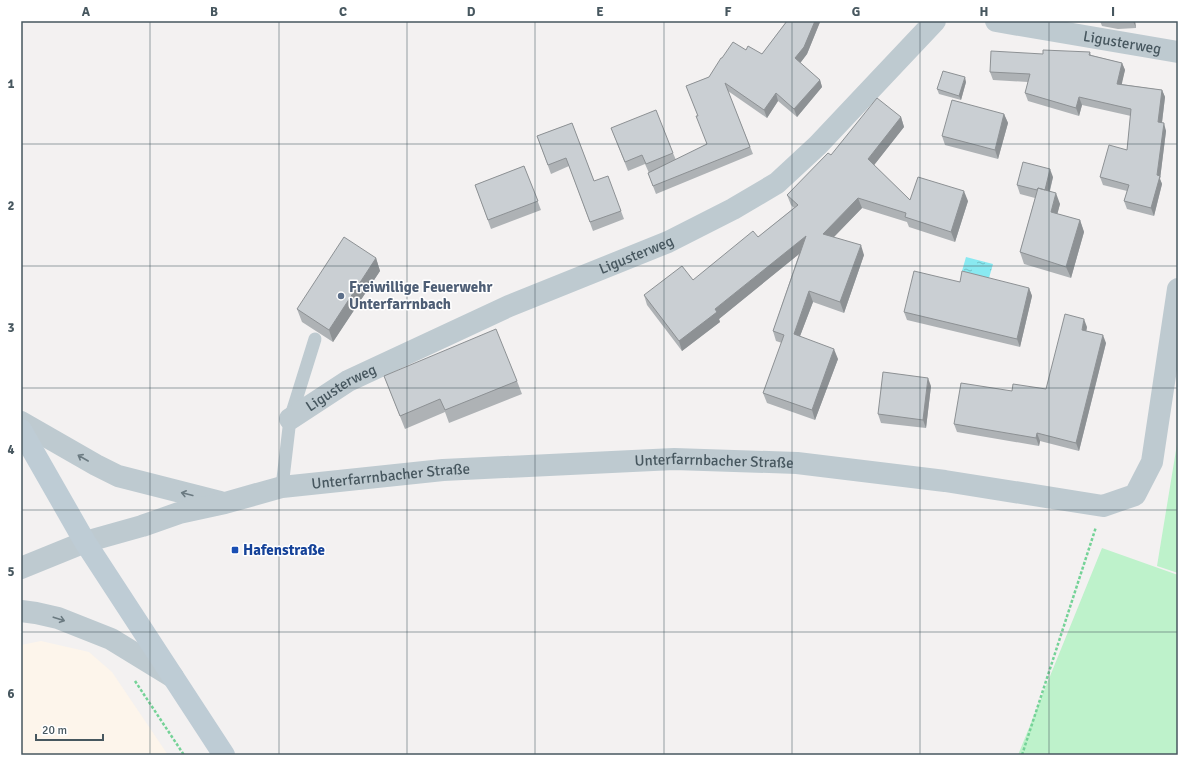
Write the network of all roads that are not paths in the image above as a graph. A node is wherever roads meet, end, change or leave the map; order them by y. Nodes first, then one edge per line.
1 (935, 21) edge
2 (996, 21) edge
3 (1178, 52) edge
4 (1178, 289) edge
5 (315, 339) dead end
6 (290, 419) junction
7 (21, 422) edge
8 (21, 430) edge
9 (282, 487) junction
10 (225, 503) junction
11 (85, 542) junction
12 (21, 568) edge
13 (21, 611) edge
14 (173, 677) junction
15 (224, 755) edge

1 - 6 street, Ligusterweg
2 - 3 street, Ligusterweg
4 - 9 street, Unterfarrnbacher Straße
5 - 6 lane
6 - 9 lane
10 -> 7 street
8 - 11 main road
9 - 10 street, Unterfarrnbacher Straße
10 - 11 street, Unterfarrnbacher Straße
11 - 12 street, Unterfarrnbacher Straße
11 - 14 main road
13 -> 14 street
14 - 15 main road

